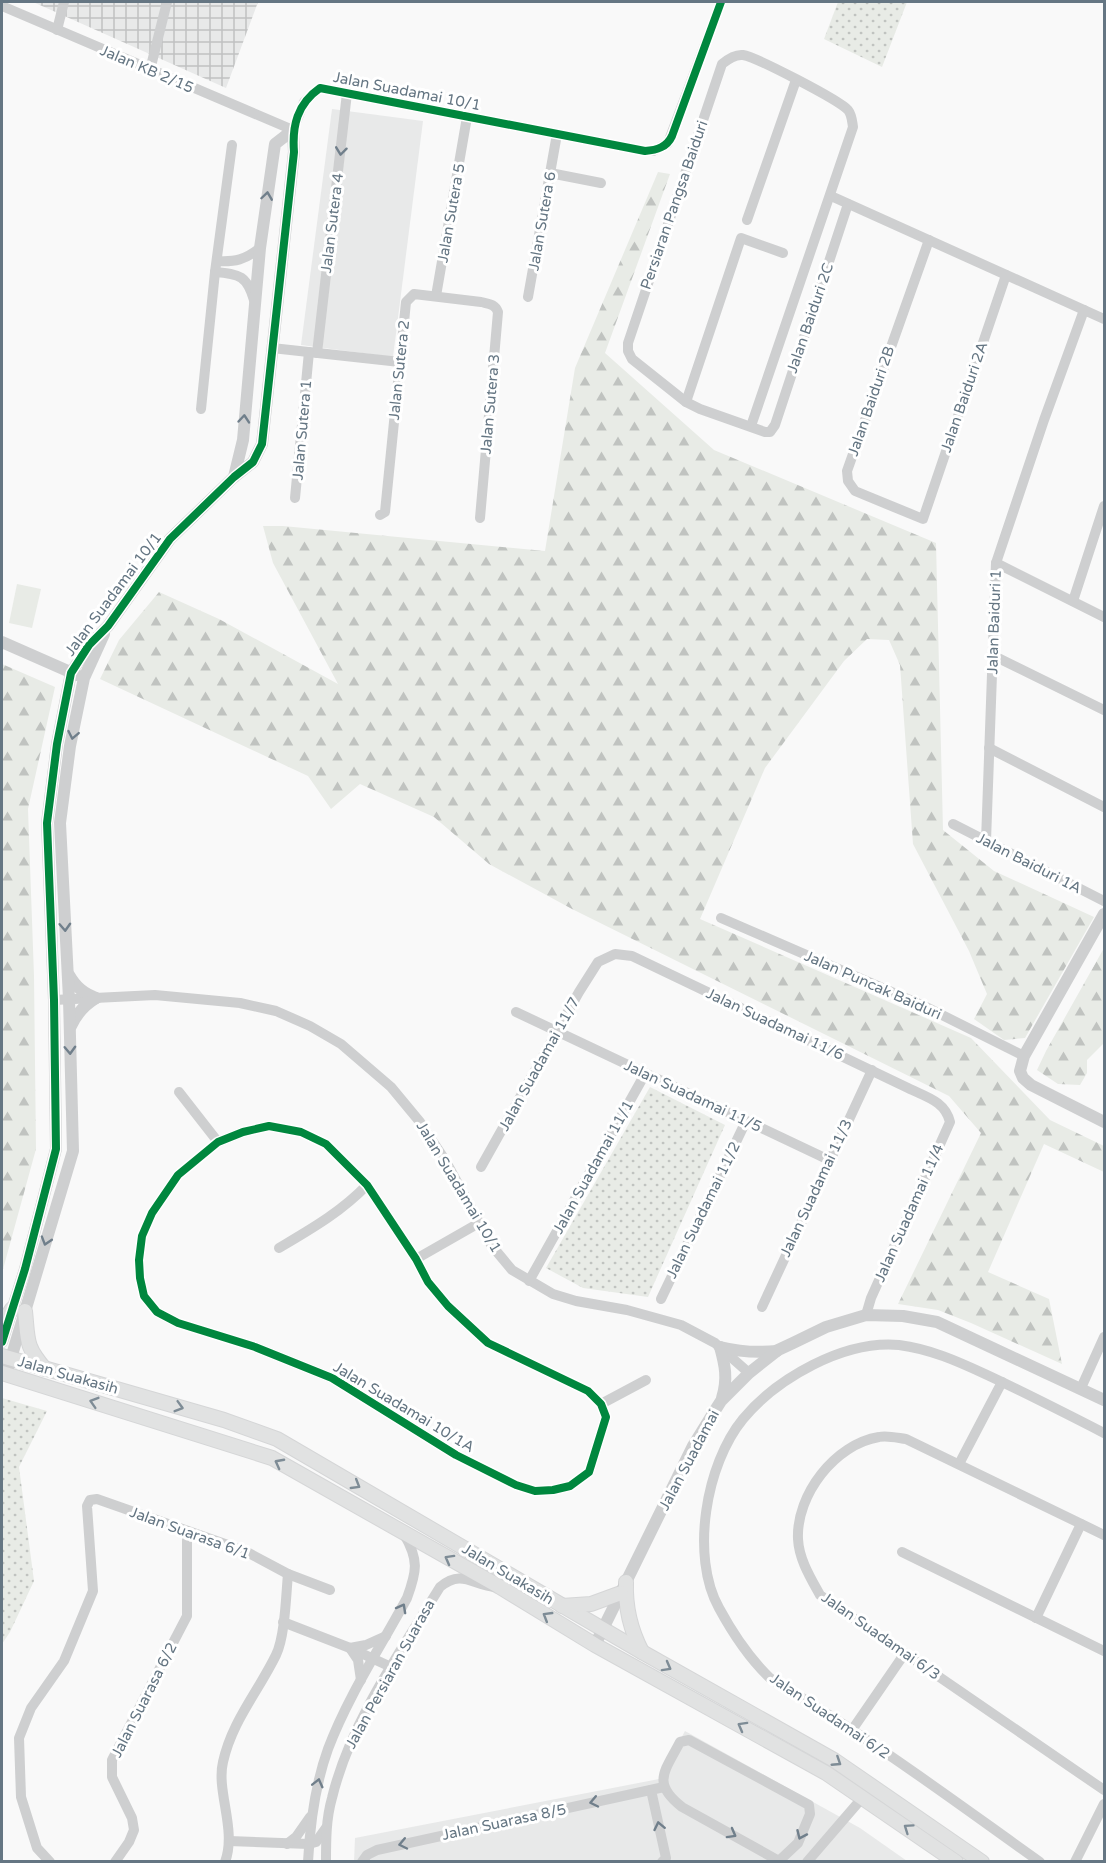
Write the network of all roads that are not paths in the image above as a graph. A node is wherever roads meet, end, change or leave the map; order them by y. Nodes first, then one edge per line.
1 (64, 2) edge
2 (167, 2) edge
3 (721, 2) edge
4 (2, 6) edge
5 (57, 30) junction
6 (150, 70) junction
7 (796, 80) junction
8 (347, 93) junction
9 (467, 117) junction
10 (293, 130) junction
11 (557, 134) junction
12 (232, 145) dead end
13 (550, 173) junction
14 (601, 183) dead end
15 (831, 196) junction
16 (848, 204) junction
17 (747, 220) dead end
18 (929, 240) junction
19 (260, 248) junction
20 (783, 253) dead end
21 (216, 266) junction
22 (1005, 275) junction
23 (436, 296) junction
24 (528, 297) dead end
25 (255, 300) junction
26 (481, 302) joint
27 (1084, 310) junction
28 (1104, 319) edge
29 (272, 348) junction
30 (311, 356) junction
31 (400, 362) junction
32 (686, 402) junction
33 (201, 409) dead end
34 (751, 426) junction
35 (770, 432) joint
36 (234, 477) junction
37 (295, 498) dead end
38 (1104, 506) edge
39 (380, 515) dead end
40 (480, 518) dead end
41 (923, 519) joint
42 (996, 563) junction
43 (1073, 601) junction
44 (1104, 616) edge
45 (108, 626) junction
46 (2, 642) edge
47 (992, 655) junction
48 (71, 673) junction
49 (84, 678) junction
50 (1104, 710) edge
51 (989, 748) junction
52 (1104, 807) edge
53 (953, 824) dead end
54 (986, 841) junction
55 (1104, 901) edge
56 (1104, 914) edge
57 (721, 918) dead end
58 (598, 962) joint
59 (68, 971) junction
60 (96, 998) junction
61 (69, 999) junction
62 (54, 1000) junction
63 (516, 1012) dead end
64 (70, 1029) junction
65 (557, 1032) junction
66 (1024, 1056) junction
67 (872, 1070) junction
68 (645, 1074) junction
69 (179, 1092) dead end
70 (948, 1112) joint
71 (746, 1120) junction
72 (1104, 1122) edge
73 (218, 1142) junction
74 (829, 1160) junction
75 (481, 1167) dead end
76 (368, 1185) junction
77 (479, 1223) junction
78 (279, 1248) dead end
79 (416, 1259) junction
80 (529, 1281) junction
81 (661, 1299) dead end
82 (762, 1307) dead end
83 (19, 1310) junction
84 (867, 1315) junction
85 (2, 1325) edge
86 (1104, 1337) edge
87 (2, 1341) edge
88 (720, 1347) junction
89 (778, 1350) junction
90 (6, 1357) edge
91 (45, 1369) junction
92 (749, 1373) junction
93 (4, 1374) edge
94 (646, 1380) dead end
95 (1002, 1382) junction
96 (1081, 1388) junction
97 (1104, 1400) edge
98 (721, 1401) junction
99 (601, 1404) junction
100 (1104, 1433) edge
101 (959, 1464) junction
102 (1082, 1524) junction
103 (187, 1531) junction
104 (404, 1534) junction
105 (1104, 1535) edge
106 (902, 1552) dead end
107 (288, 1574) junction
108 (500, 1587) junction
109 (624, 1587) junction
110 (330, 1590) dead end
111 (562, 1606) junction
112 (1036, 1618) junction
113 (283, 1622) junction
114 (602, 1630) junction
115 (386, 1636) junction
116 (595, 1645) junction
117 (350, 1648) junction
118 (1104, 1651) edge
119 (642, 1652) junction
120 (905, 1653) junction
121 (374, 1658) junction
122 (391, 1667) junction
123 (361, 1681) junction
124 (852, 1730) junction
125 (663, 1787) junction
126 (651, 1790) junction
127 (1104, 1790) edge
128 (863, 1797) junction
129 (1104, 1804) edge
130 (311, 1815) junction
131 (327, 1825) junction
132 (229, 1841) junction
133 (287, 1844) junction
134 (309, 1844) junction
135 (780, 1861) edge
136 (51, 1862) edge
137 (115, 1862) edge
138 (225, 1862) edge
139 (306, 1862) edge
140 (326, 1862) edge
141 (362, 1862) edge
142 (662, 1862) edge
143 (807, 1862) edge
144 (956, 1862) edge
145 (982, 1862) edge
146 (1040, 1862) edge
147 (1075, 1862) edge

1 - 5 street
2 - 6 street
3 - 11 street, Jalan Suadamai 10/1
4 - 5 street, Jalan KB 2/15
5 - 6 street, Jalan KB 2/15
6 - 10 street, Jalan KB 2/15
7 - 15 street, Persiaran Pangsa Baiduri
7 - 17 street
7 - 32 street, Persiaran Pangsa Baiduri
8 - 9 street, Jalan Suadamai 10/1
8 - 10 street, Jalan Suadamai 10/1
8 -> 30 street, Jalan Sutera 4
9 - 11 street, Jalan Suadamai 10/1
9 - 23 street, Jalan Sutera 5
19 -> 10 street, Jalan Suadamai 10/1
10 - 29 street, Jalan Suadamai 10/1
11 - 13 street, Jalan Sutera 6
12 - 21 street
13 - 14 street
13 - 24 street, Jalan Sutera 6
15 - 16 street
15 - 34 street
16 - 18 street
16 - 35 street, Jalan Baiduri 2C
18 - 22 street
18 - 41 street, Jalan Baiduri 2B
19 - 21 street
19 - 25 street, Jalan Suadamai 10/1
20 - 32 street
21 - 25 street
21 - 33 street
22 - 27 street
22 - 41 street, Jalan Baiduri 2A
23 - 26 street, Jalan Sutera 2
23 - 31 street, Jalan Sutera 2
36 -> 25 street, Jalan Suadamai 10/1
26 - 40 street, Jalan Sutera 3
27 - 28 street
27 - 42 street, Jalan Baiduri 1
29 - 30 street
29 - 36 street, Jalan Suadamai 10/1
30 - 31 street
30 - 37 street, Jalan Sutera 1
31 - 39 street, Jalan Sutera 2
32 - 34 street, Persiaran Pangsa Baiduri
34 - 35 street, Persiaran Pangsa Baiduri
36 - 45 street, Jalan Suadamai 10/1
38 - 43 street
42 - 43 street
42 - 47 street, Jalan Baiduri 1
43 - 44 street
45 - 48 street, Jalan Suadamai 10/1
45 - 49 street, Jalan Suadamai 10/1
46 - 48 street
47 - 50 street
47 - 51 street, Jalan Baiduri 1
48 - 49 street
48 - 62 street, Jalan Suadamai 10/1
49 -> 59 street, Jalan Suadamai 10/1
51 - 52 street
51 - 54 street, Jalan Baiduri 1
53 - 54 street, Jalan Baiduri 1A
54 - 55 street, Jalan Baiduri 1A
56 - 66 street
57 - 66 street, Jalan Puncak Baiduri
58 - 65 street, Jalan Suadamai 11/7
58 - 67 street, Jalan Suadamai 11/6
59 - 60 street
59 - 61 street, Jalan Suadamai 10/1
60 - 61 street, Jalan Suadamai 10/1
60 - 64 street
60 - 77 street, Jalan Suadamai 10/1
61 - 62 street, Jalan Suadamai 10/1
61 - 64 street, Jalan Suadamai 10/1
62 - 83 street, Jalan Suadamai 10/1
63 - 65 street, Jalan Suadamai 11/5
64 -> 83 street, Jalan Suadamai 10/1
65 - 68 street, Jalan Suadamai 11/5
65 - 75 street, Jalan Suadamai 11/7
66 - 72 street
67 - 70 street, Jalan Suadamai 11/6
67 - 74 street, Jalan Suadamai 11/3
68 - 71 street, Jalan Suadamai 11/5
68 - 80 street, Jalan Suadamai 11/1
69 - 73 street
70 - 84 street, Jalan Suadamai 11/4
71 - 74 street, Jalan Suadamai 11/5
71 - 81 street, Jalan Suadamai 11/2
73 - 76 street, Jalan Suadamai 10/1A
73 - 99 street, Jalan Suadamai 10/1A
74 - 82 street, Jalan Suadamai 11/3
76 - 78 street
76 - 79 street, Jalan Suadamai 10/1A
77 - 79 street
77 - 80 street, Jalan Suadamai 10/1
79 - 99 street, Jalan Suadamai 10/1A
80 - 88 street, Jalan Suadamai 10/1
83 - 85 main road
83 - 87 street, Jalan Suadamai 10/1
83 - 90 street, Jalan Suadamai 10/1
83 - 91 main road
84 - 89 street, Jalan Suadamai
84 - 96 street, Jalan Suadamai
86 - 96 street
88 - 89 street
88 - 92 street, Jalan Suadamai 10/1
88 - 98 street
89 - 92 street, Jalan Suadamai
90 - 91 main road, Jalan Suakasih
90 - 93 street, Jalan Suadamai 10/1
91 -> 111 main road, Jalan Suakasih
92 - 98 street, Jalan Suadamai
104 -> 93 main road, Jalan Suakasih
94 - 99 street
95 - 100 street, Jalan Suadamai 6/2
95 - 101 street
95 - 124 street, Jalan Suadamai 6/2
96 - 97 street, Jalan Suadamai
98 - 109 street, Jalan Suadamai
101 - 102 street, Jalan Suadamai 6/3
101 - 120 street, Jalan Suadamai 6/3
102 - 105 street, Jalan Suadamai 6/3
102 - 112 street
103 - 107 street, Jalan Suarasa 6/1
103 - 136 street, Jalan Suarasa 6/1
103 - 137 street, Jalan Suarasa 6/2
108 -> 104 main road, Jalan Suakasih
115 -> 104 street, Jalan Persiaran Suarasa
106 - 112 street
107 - 110 street, Jalan Suarasa 6/1
107 - 113 street
116 -> 108 main road, Jalan Suakasih
108 - 122 street, Jalan Persiaran Suarasa
109 - 111 main road
109 - 114 street, Jalan Suadamai
109 - 119 main road
111 - 114 main road, Jalan Suakasih
112 - 118 street
113 - 117 street
113 - 132 street
114 - 116 street, Jalan Suadamai
114 - 119 main road, Jalan Suakasih
115 - 117 street
115 - 121 street, Jalan Persiaran Suarasa
128 -> 116 main road, Jalan Suakasih
117 - 121 street
117 - 123 street
119 -> 145 main road, Jalan Suakasih
120 - 124 street
120 - 127 street, Jalan Suadamai 6/3
121 - 122 street
121 - 123 street, Jalan Persiaran Suarasa
122 - 131 street, Jalan Persiaran Suarasa
130 -> 123 street, Jalan Persiaran Suarasa
124 - 146 street, Jalan Suadamai 6/2
125 - 126 street, Jalan Suarasa 8/5
125 -> 135 street
125 -> 135 street
126 -> 141 street, Jalan Suarasa 8/5
142 -> 126 street
128 - 143 street
144 -> 128 main road, Jalan Suakasih
129 - 147 street
130 - 133 street
130 - 134 street, Jalan Persiaran Suarasa
131 - 134 street
131 - 140 street, Jalan Persiaran Suarasa
132 - 133 street
132 - 138 street
133 - 134 street
133 - 139 street
134 - 139 street, Jalan Persiaran Suarasa

